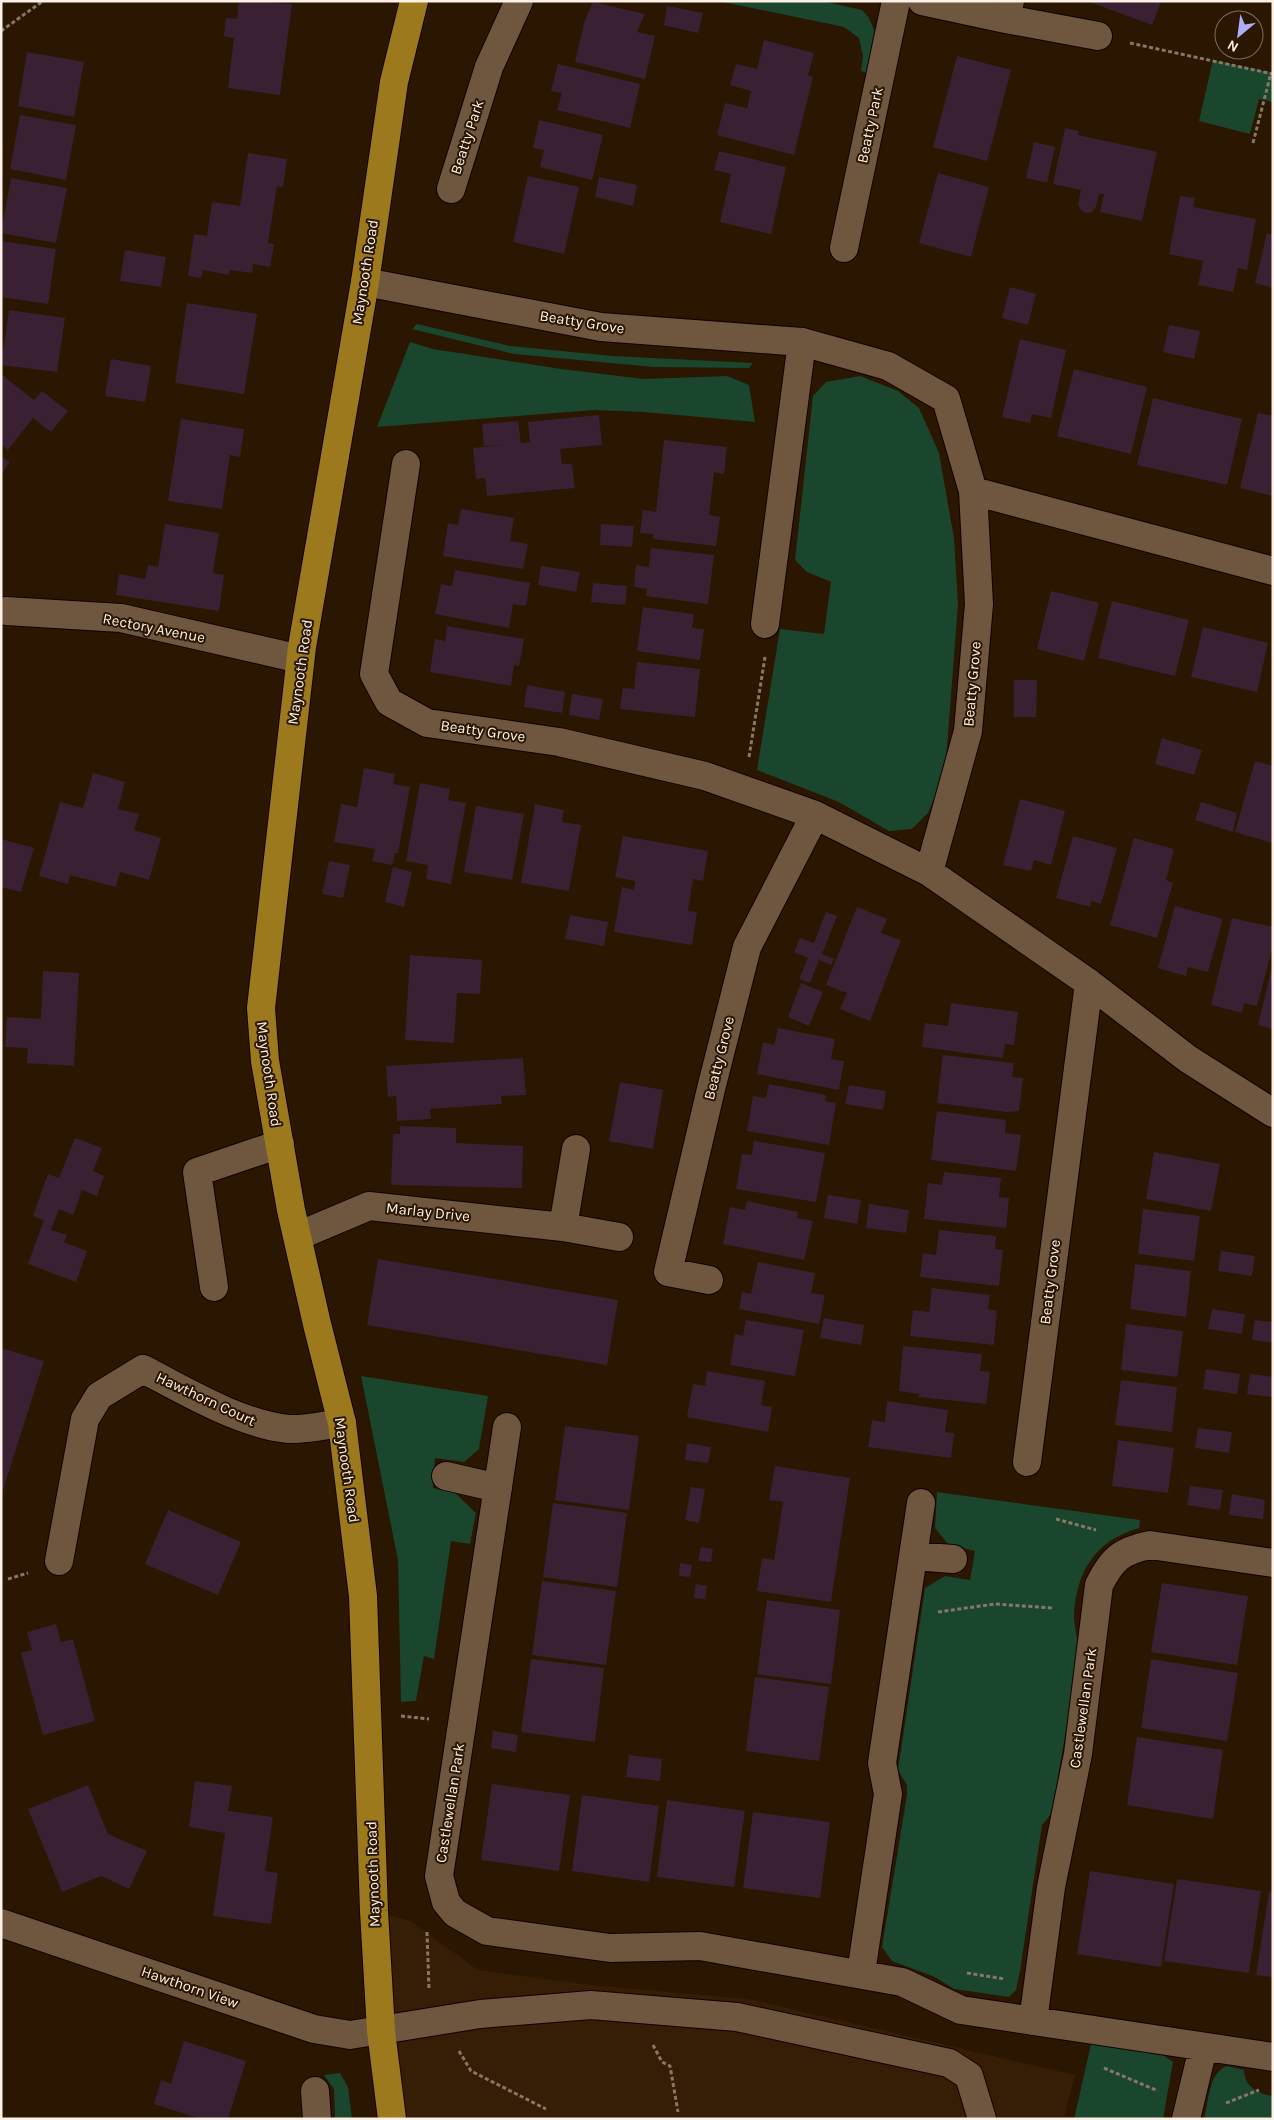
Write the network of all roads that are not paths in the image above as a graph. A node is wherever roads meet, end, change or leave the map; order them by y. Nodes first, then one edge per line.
1 (414, 1) edge
2 (519, 1) edge
3 (896, 1) edge
4 (922, 1) edge
5 (1008, 10) edge
6 (1098, 36) road end
7 (451, 189) dead end
8 (844, 248) dead end
9 (364, 282) junction
10 (802, 342) junction
11 (406, 464) dead end
12 (973, 491) junction
13 (1273, 572) edge
14 (6, 611) dead end
15 (765, 624) road end
16 (300, 659) junction
17 (815, 815) junction
18 (929, 872) junction
19 (1089, 982) junction
20 (1273, 1113) edge
21 (280, 1144) junction
22 (576, 1149) dead end
23 (563, 1227) junction
24 (298, 1236) junction
25 (619, 1237) dead end
26 (709, 1280) dead end
27 (214, 1287) dead end
28 (342, 1423) junction
29 (507, 1428) dead end
30 (1027, 1462) dead end
31 (446, 1476) dead end
32 (498, 1488) junction
33 (921, 1503) dead end
34 (913, 1556) junction
35 (953, 1560) dead end
36 (59, 1561) dead end
37 (1273, 1563) edge
38 (1, 1923) edge
39 (861, 1973) junction
40 (1033, 2021) junction
41 (381, 2031) junction
42 (1204, 2048) junction
43 (1273, 2057) edge
44 (315, 2091) dead end
45 (1188, 2109) edge
46 (317, 2119) edge
47 (392, 2119) edge
48 (982, 2119) edge

1 - 9 main road, Maynooth Road
2 - 7 street, Beatty Park
3 - 8 street, Beatty Park
4 - 5 street
5 - 6 street
9 - 10 street, Beatty Grove
9 - 16 main road, Maynooth Road
10 - 12 street, Beatty Grove
10 - 15 street
11 - 17 street, Beatty Grove
12 - 13 street
12 - 18 street, Beatty Grove
14 - 16 street, Rectory Avenue
16 - 21 main road, Maynooth Road
17 - 18 street, Beatty Grove
17 - 26 street, Beatty Grove
18 - 19 street, Beatty Grove
19 - 20 street, Beatty Grove
19 - 30 street, Beatty Grove
21 - 24 main road, Maynooth Road
21 - 27 street
22 - 23 street
23 - 24 street, Marlay Drive
23 - 25 street, Marlay Drive
24 - 28 main road, Maynooth Road
28 - 36 street, Hawthorn Court
28 - 41 main road, Maynooth Road
29 - 32 street, Castlewellan Park
31 - 32 street
32 - 39 street, Castlewellan Park
33 - 34 street
34 - 35 street
34 - 39 street
37 - 40 street, Castlewellan Park
38 - 41 street, Hawthorn View
39 - 40 street
40 - 42 street
41 - 47 main road, Maynooth Road
41 - 48 street, Hawthorn View
42 - 43 street
42 - 45 street
44 - 46 street

